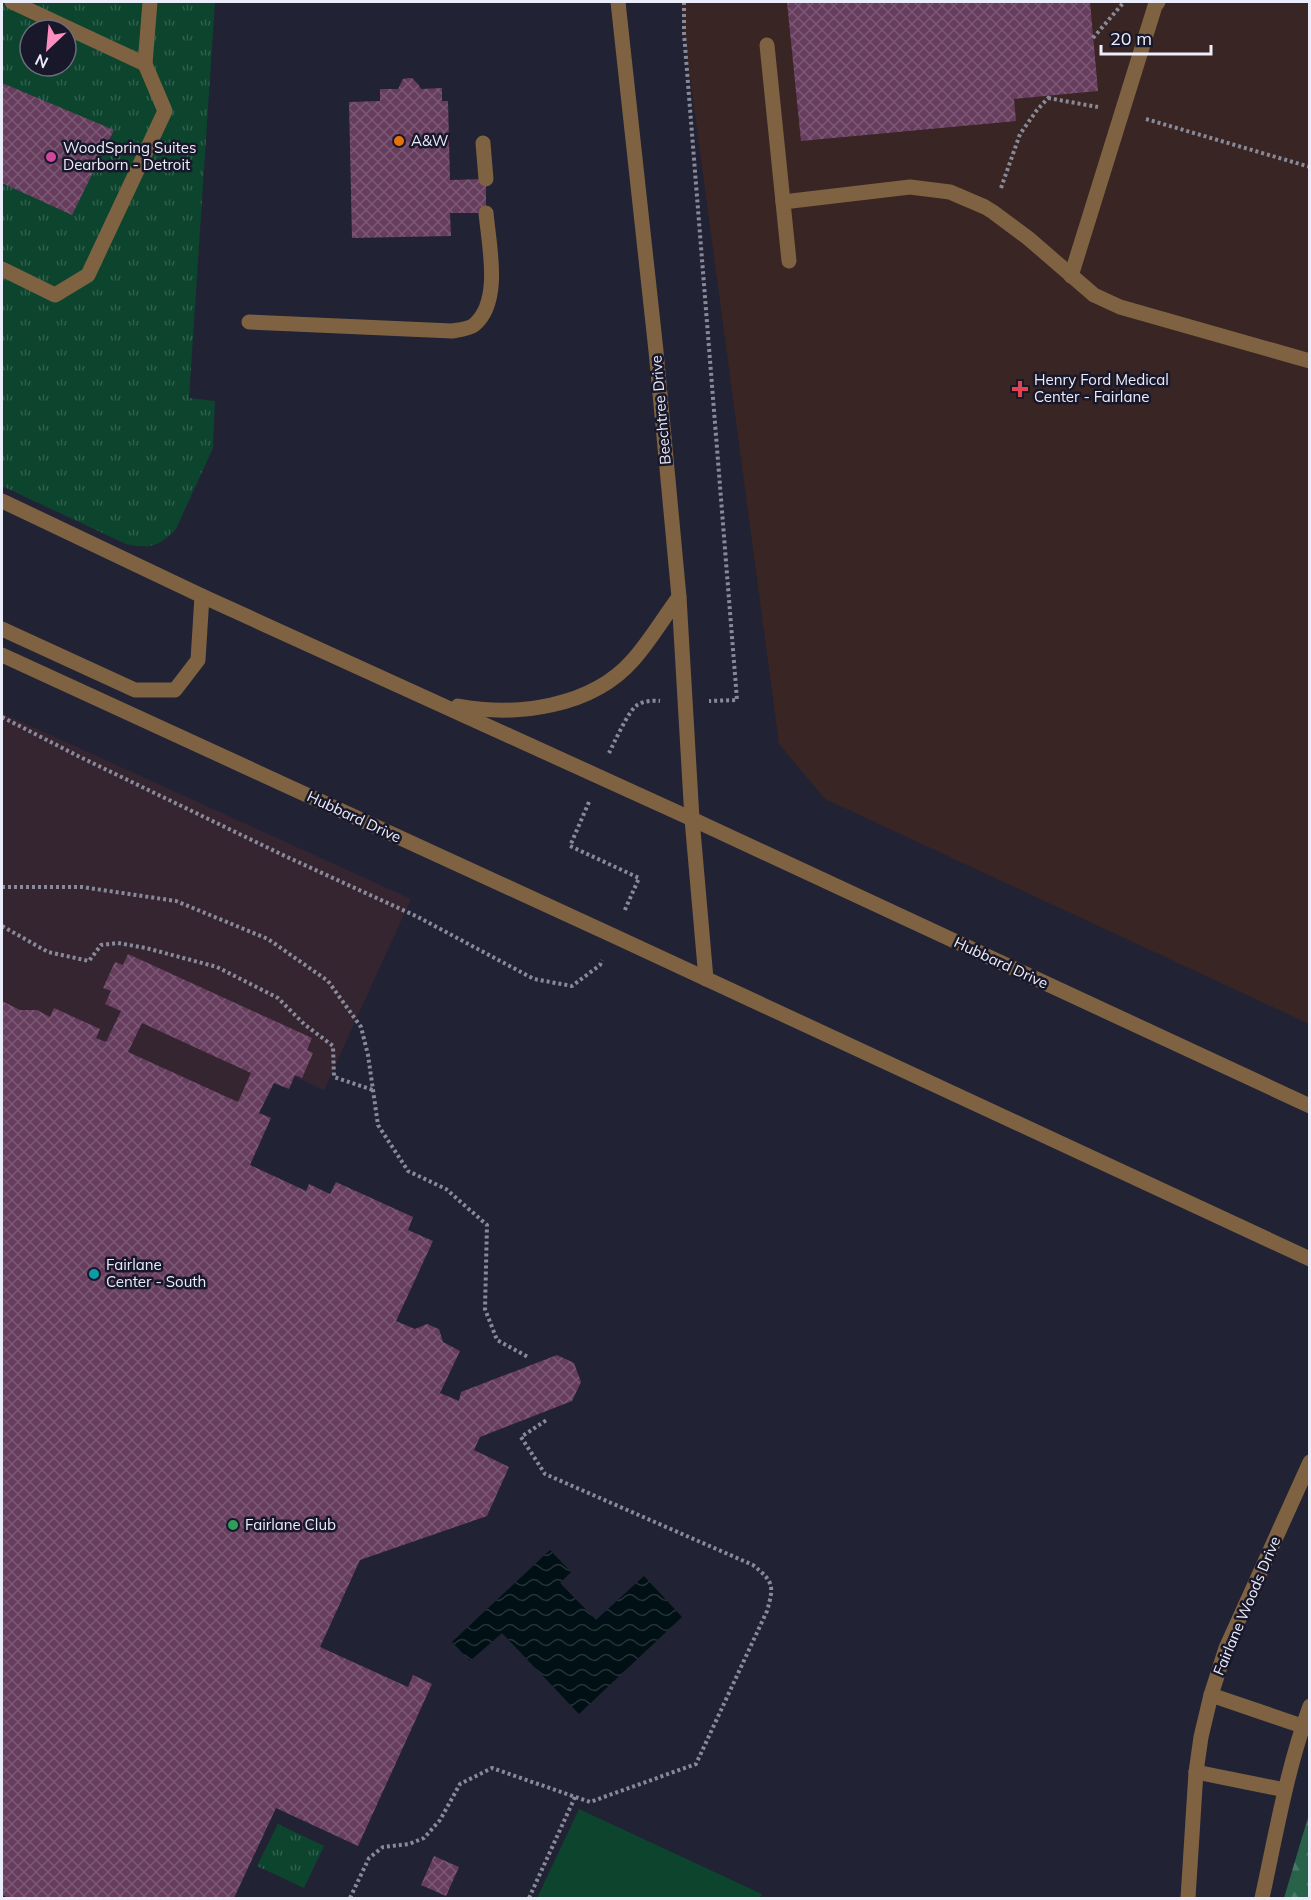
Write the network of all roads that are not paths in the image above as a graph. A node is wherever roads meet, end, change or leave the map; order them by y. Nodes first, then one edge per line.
1 (12, 2) edge
2 (150, 2) edge
3 (618, 2) edge
4 (1158, 2) edge
5 (767, 45) dead end
6 (145, 64) junction
7 (483, 143) dead end
8 (486, 179) dead end
9 (783, 202) junction
10 (486, 213) dead end
11 (789, 261) dead end
12 (2, 269) edge
13 (1071, 276) junction
14 (249, 322) dead end
15 (1310, 362) edge
16 (2, 501) edge
17 (202, 596) junction
18 (679, 597) junction
19 (2, 629) edge
20 (2, 655) edge
21 (437, 703) junction
22 (692, 819) junction
23 (706, 979) junction
24 (1310, 1106) edge
25 (1310, 1259) edge
26 (1310, 1462) edge
27 (1210, 1695) junction
28 (1310, 1706) edge
29 (1302, 1726) junction
30 (1196, 1772) junction
31 (1285, 1790) junction
32 (1188, 1899) edge
33 (1262, 1899) edge

1 - 6 street
2 - 6 street
3 - 18 street, Beechtree Drive
4 - 13 street
5 - 9 street
6 - 12 street
7 - 8 street
9 - 11 street
9 - 13 street
10 - 14 street
13 - 15 street
16 - 17 street, Hubbard Drive
17 - 19 street
17 - 21 street, Hubbard Drive
18 - 21 street
18 - 22 street, Beechtree Drive
20 - 23 street, Hubbard Drive
21 - 22 street, Hubbard Drive
22 - 23 street
22 - 24 street, Hubbard Drive
23 - 25 street, Hubbard Drive
26 - 27 street, Fairlane Woods Drive
27 - 29 street
27 - 30 street, Fairlane Woods Drive
28 - 29 street
29 - 31 street
30 - 31 street
30 - 32 street, Fairlane Woods Drive
31 - 33 street

